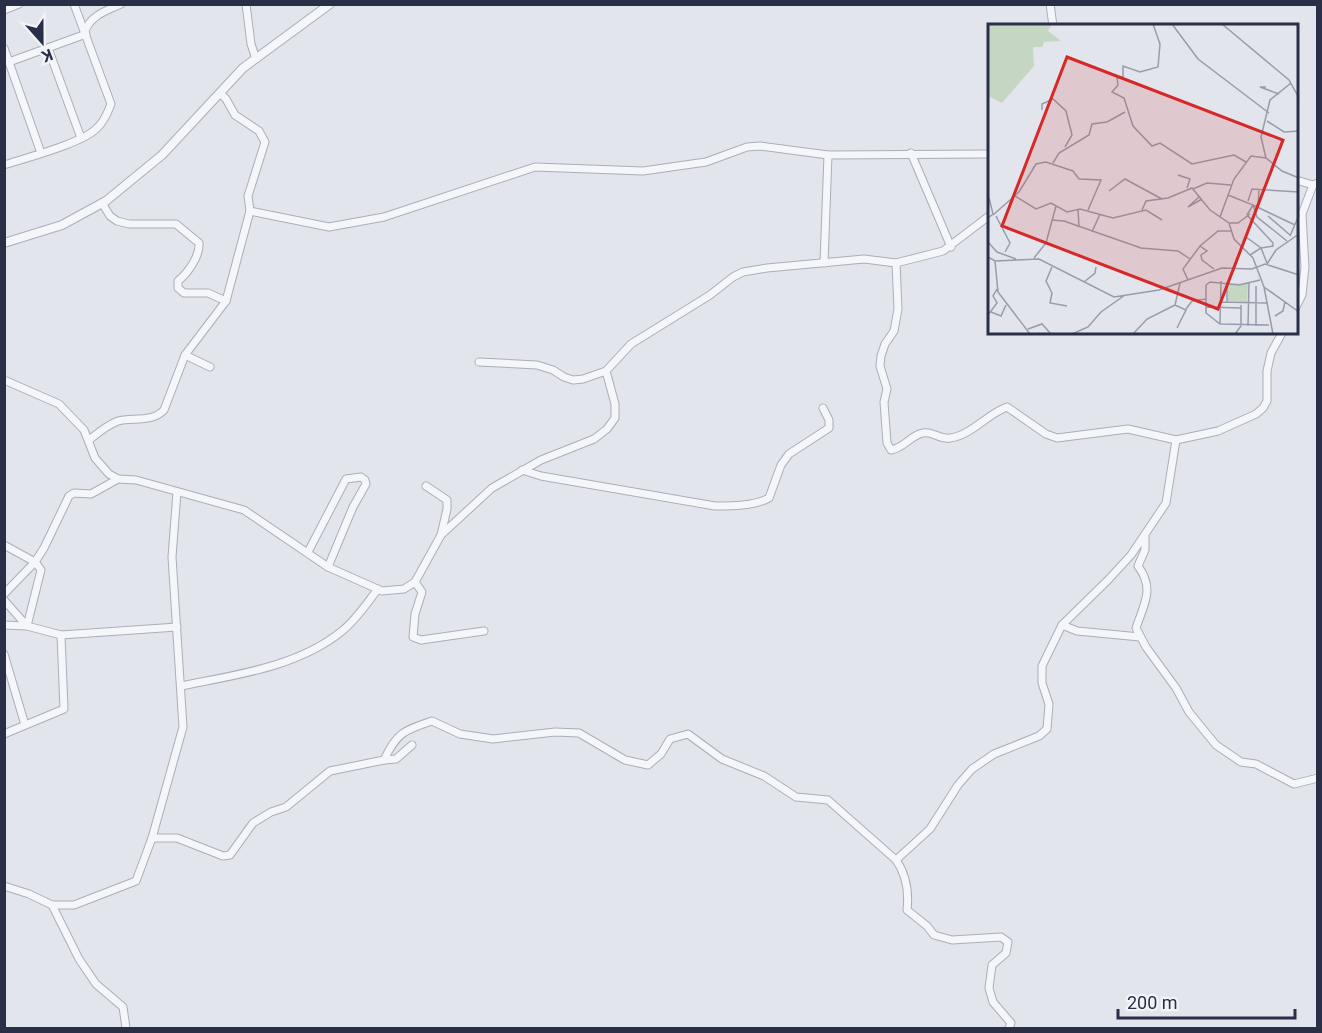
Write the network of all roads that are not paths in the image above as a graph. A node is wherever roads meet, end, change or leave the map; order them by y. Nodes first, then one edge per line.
1 (19, 4) edge
2 (74, 4) edge
3 (121, 4) edge
4 (246, 4) edge
5 (330, 4) edge
6 (1050, 4) edge
7 (4, 10) edge
8 (1053, 24) edge
9 (85, 33) junction
10 (4, 48) edge
11 (48, 48) junction
12 (256, 59) junction
13 (9, 62) junction
14 (220, 93) junction
15 (81, 138) junction
16 (41, 153) junction
17 (911, 153) junction
18 (988, 154) edge
19 (828, 155) junction
20 (5, 164) edge
21 (1298, 180) edge
22 (1315, 184) edge
23 (102, 203) junction
24 (250, 211) junction
25 (988, 217) edge
26 (4, 243) edge
27 (951, 247) junction
28 (824, 263) junction
29 (896, 263) junction
30 (226, 301) junction
31 (1298, 303) edge
32 (1281, 334) edge
33 (185, 355) junction
34 (479, 362) dead end
35 (210, 367) dead end
36 (606, 371) junction
37 (4, 380) edge
38 (824, 408) dead end
39 (89, 440) junction
40 (1176, 440) junction
41 (522, 470) junction
42 (118, 479) junction
43 (426, 486) dead end
44 (177, 492) junction
45 (441, 535) junction
46 (1145, 536) junction
47 (4, 545) edge
48 (308, 552) junction
49 (35, 562) junction
50 (328, 567) junction
51 (415, 582) junction
52 (378, 589) junction
53 (4, 594) edge
54 (4, 600) edge
55 (4, 625) edge
56 (1062, 625) junction
57 (27, 626) junction
58 (177, 627) junction
59 (484, 631) dead end
60 (61, 635) junction
61 (1140, 637) junction
62 (4, 654) edge
63 (181, 686) junction
64 (25, 725) junction
65 (4, 734) edge
66 (412, 745) dead end
67 (384, 760) junction
68 (1317, 778) edge
69 (152, 838) junction
70 (896, 860) junction
71 (4, 886) edge
72 (52, 905) junction
73 (126, 1029) edge
74 (1009, 1029) edge

1 - 7 street
2 - 9 street
3 - 9 street
4 - 12 street
5 - 12 street
6 - 8 street
9 - 11 street
9 - 15 street
10 - 13 street
11 - 13 street
11 - 15 street
12 - 14 street
13 - 16 street
14 - 23 street
14 - 24 street
15 - 16 street
16 - 20 street
17 - 18 street
17 - 19 street
17 - 27 street
19 - 24 street
19 - 28 street
21 - 22 street
22 - 31 street
23 - 26 street
23 - 30 street
24 - 30 street
25 - 27 street
27 - 29 street
28 - 29 street
28 - 36 street
29 - 40 street
30 - 33 street
32 - 40 street
33 - 35 street
33 - 39 street
34 - 36 street
36 - 41 street
37 - 39 street
38 - 41 street
39 - 42 street
40 - 46 street
41 - 45 street
42 - 44 street
42 - 49 street
43 - 45 street
44 - 48 street
44 - 58 street
45 - 51 street
46 - 56 street
46 - 61 street
47 - 49 street
48 - 50 street
48 - 50 street
49 - 53 street
49 - 57 street
50 - 52 street
51 - 52 street
51 - 59 street
52 - 63 street
54 - 57 street
55 - 57 street
56 - 61 street
56 - 70 street
57 - 60 street
58 - 60 street
58 - 63 street
60 - 64 street
61 - 68 street
62 - 64 street
63 - 69 street
64 - 65 street
66 - 67 street
67 - 69 street
67 - 70 street
69 - 72 street
70 - 74 street
71 - 72 street
72 - 73 street

